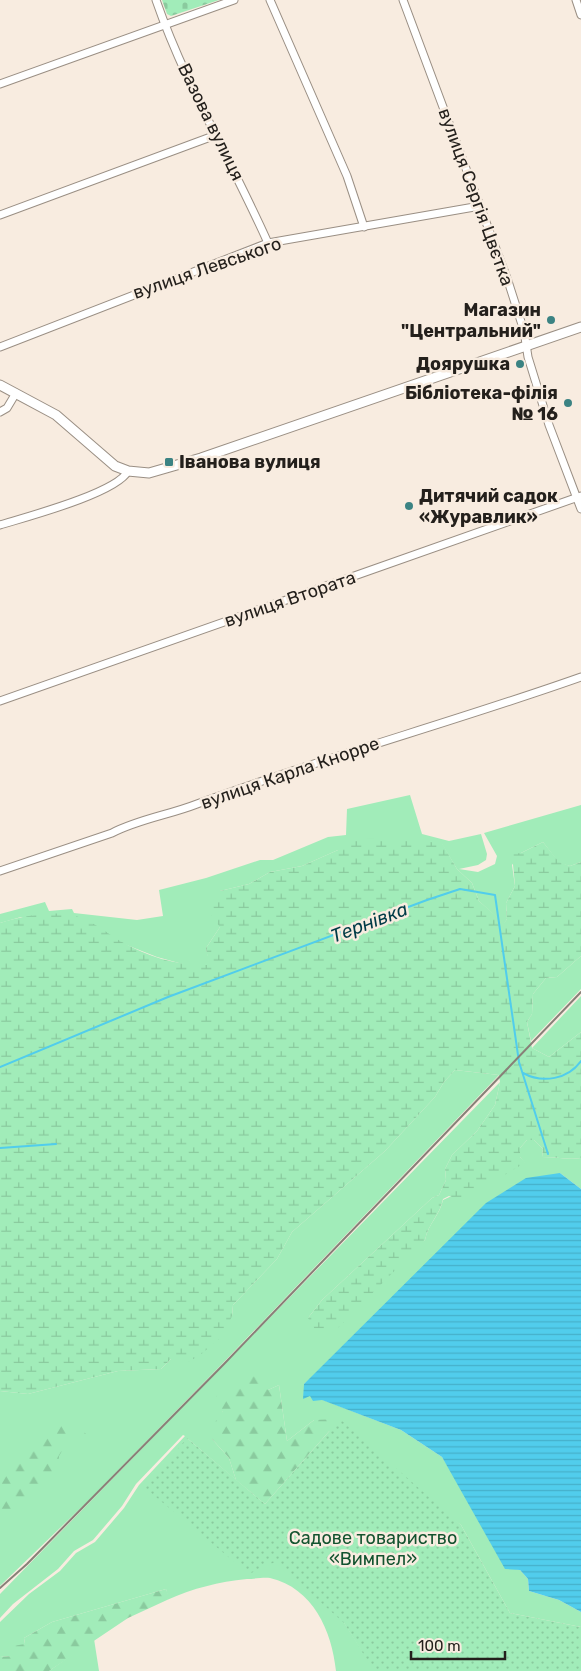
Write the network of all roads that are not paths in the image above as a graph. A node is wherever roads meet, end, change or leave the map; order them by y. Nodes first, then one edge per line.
1 (156, 0) edge
2 (234, 0) edge
3 (270, 0) edge
4 (403, 0) edge
5 (576, 0) edge
6 (581, 15) edge
7 (166, 23) junction
8 (0, 84) edge
9 (216, 135) junction
10 (480, 206) junction
11 (0, 215) edge
12 (364, 227) junction
13 (268, 243) junction
14 (581, 326) edge
15 (527, 346) junction
16 (0, 347) edge
17 (0, 385) edge
18 (16, 393) junction
19 (0, 412) edge
20 (128, 471) junction
21 (579, 497) edge
22 (581, 509) edge
23 (0, 525) edge
24 (581, 676) edge
25 (0, 701) edge
26 (0, 871) edge

1 - 7 street, Вазова вулиця
2 - 7 street
3 - 12 street
4 - 10 street, вулиця Сергія Цвєтка
5 - 6 street
7 - 8 street
7 - 9 street, Вазова вулиця
9 - 11 street
9 - 13 street, Вазова вулиця
10 - 12 street, вулиця Левського
10 - 15 street, вулиця Сергія Цвєтка
12 - 13 street, вулиця Левського
13 - 16 street, вулиця Левського
14 - 15 main road
15 - 20 main road
15 - 21 street, вулиця Сергія Цвєтка
17 - 18 main road
18 - 19 street
18 - 20 main road
20 - 23 street
21 - 22 street, вулиця Сергія Цвєтка
21 - 25 street, вулиця Втората
24 - 26 street, вулиця Карла Кнорре

